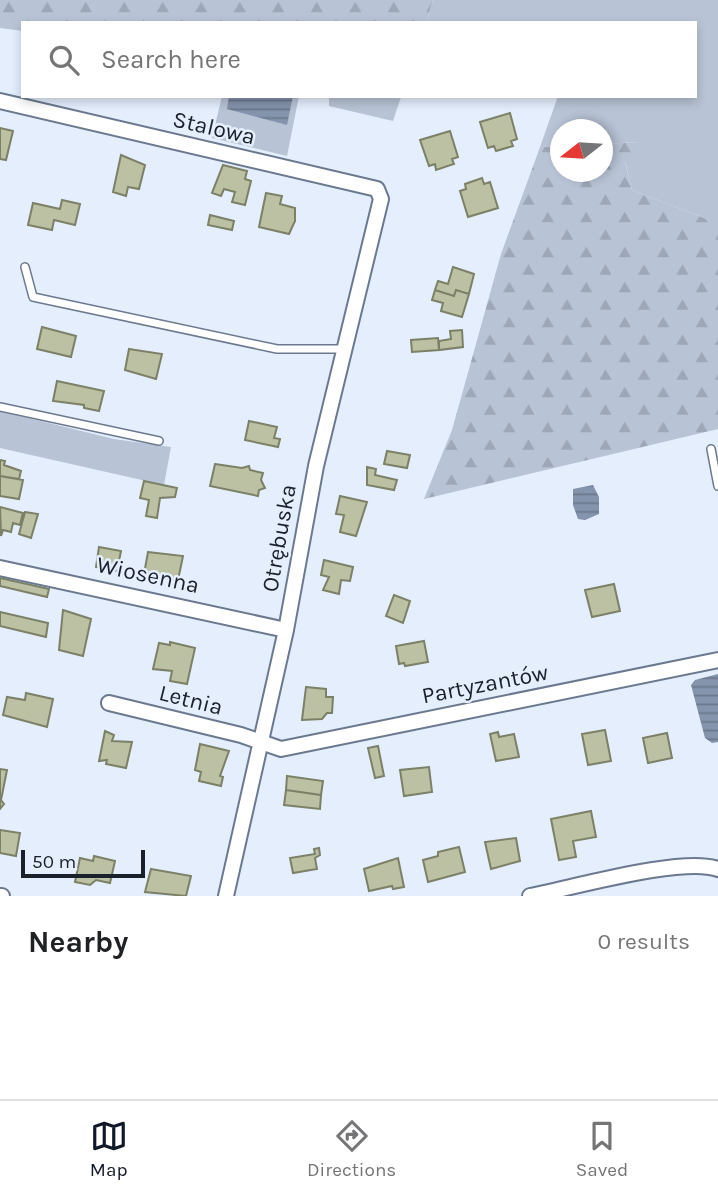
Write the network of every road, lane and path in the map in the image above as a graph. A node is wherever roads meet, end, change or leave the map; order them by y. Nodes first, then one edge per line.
1 (0, 101) edge
2 (377, 189) joint
3 (25, 267) dead end
4 (343, 349) junction
5 (0, 407) edge
6 (159, 440) dead end
7 (710, 449) dead end
8 (718, 486) edge
9 (0, 568) edge
10 (286, 630) junction
11 (718, 660) edge
12 (109, 703) dead end
13 (262, 742) junction
14 (718, 869) edge
15 (226, 896) edge
16 (530, 896) edge

1 - 2 street, Stalowa
2 - 4 street, Otrębuska
3 - 4 lane
4 - 10 street, Otrębuska
5 - 6 lane
7 - 8 lane
9 - 10 street, Wiosenna
10 - 13 street, Otrębuska
11 - 13 street, Partyzantów
12 - 13 street, Letnia
13 - 15 street, Otrębuska
14 - 16 street

